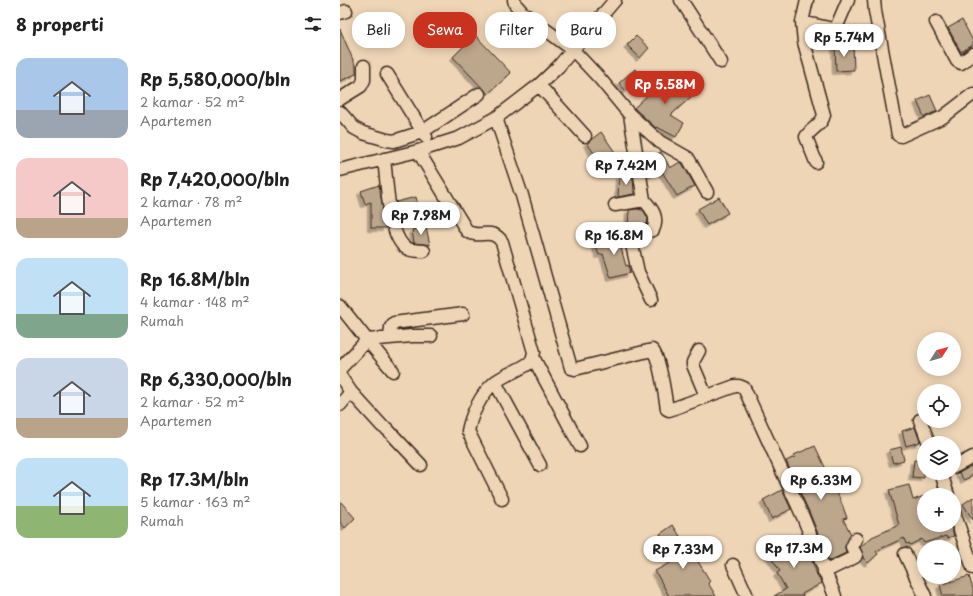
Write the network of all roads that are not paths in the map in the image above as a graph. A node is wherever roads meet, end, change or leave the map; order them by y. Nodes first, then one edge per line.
1 (514, 0) edge
2 (614, 0) edge
3 (681, 0) edge
4 (806, 0) edge
5 (848, 0) edge
6 (874, 0) edge
7 (802, 22) junction
8 (936, 22) dead end
9 (573, 50) junction
10 (973, 54) edge
11 (721, 62) dead end
12 (364, 66) dead end
13 (386, 74) dead end
14 (539, 85) junction
15 (479, 94) dead end
16 (973, 94) edge
17 (340, 99) edge
18 (340, 112) edge
19 (630, 114) junction
20 (496, 118) junction
21 (422, 132) junction
22 (585, 136) dead end
23 (433, 146) junction
24 (418, 151) junction
25 (384, 159) junction
26 (816, 162) dead end
27 (340, 170) edge
28 (707, 192) dead end
29 (644, 200) junction
30 (615, 205) dead end
31 (424, 251) dead end
32 (651, 300) dead end
33 (340, 306) edge
34 (463, 314) dead end
35 (431, 336) dead end
36 (390, 338) junction
37 (367, 340) junction
38 (699, 351) dead end
39 (533, 357) junction
40 (340, 369) edge
41 (393, 371) dead end
42 (340, 376) edge
43 (495, 382) junction
44 (351, 392) junction
45 (706, 396) junction
46 (340, 405) edge
47 (580, 446) dead end
48 (973, 457) edge
49 (961, 464) edge
50 (421, 465) dead end
51 (540, 466) dead end
52 (502, 499) dead end
53 (961, 532) edge
54 (856, 539) dead end
55 (905, 554) dead end
56 (733, 565) dead end
57 (973, 568) edge
58 (824, 572) junction
59 (747, 596) edge
60 (835, 596) edge
61 (924, 596) edge

1 - 9 street
2 - 9 street
3 - 11 street
4 - 7 street
5 - 7 street
6 - 16 street
7 - 26 street
8 - 10 street
9 - 14 street
9 - 19 street
12 - 17 street
13 - 21 street
14 - 20 street
14 - 22 street
15 - 21 street
18 - 21 street
19 - 28 street
19 - 29 street
20 - 23 street
20 - 45 street
21 - 23 street
23 - 24 street
24 - 25 street
24 - 39 street
25 - 27 street
25 - 31 street
29 - 30 street
29 - 32 street
33 - 37 street
34 - 36 street
35 - 36 street
36 - 37 street
37 - 40 street
37 - 41 street
38 - 45 street
39 - 43 street
39 - 47 street
42 - 44 street
43 - 51 street
43 - 52 street
44 - 46 street
44 - 50 street
45 - 58 street
48 - 49 street
53 - 57 street
54 - 58 street
55 - 61 street
56 - 59 street
58 - 60 street

